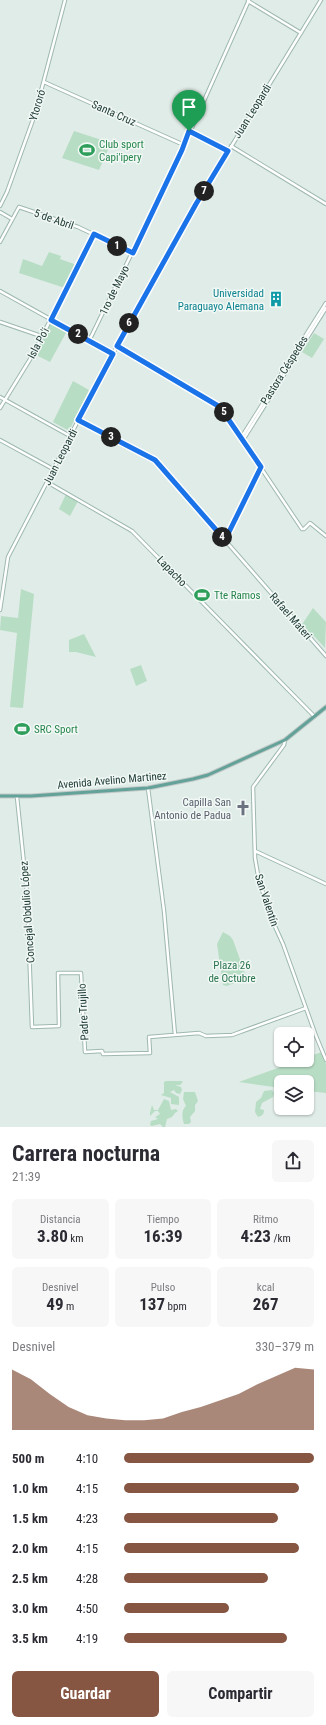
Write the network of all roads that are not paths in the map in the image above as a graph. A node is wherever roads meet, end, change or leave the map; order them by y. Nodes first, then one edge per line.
1 (65, 0) edge
2 (243, 0) edge
3 (321, 0) edge
4 (248, 1) edge
5 (301, 33) junction
6 (44, 82) junction
7 (189, 131) junction
8 (184, 145) junction
9 (231, 146) junction
10 (228, 151) junction
11 (326, 204) edge
12 (0, 206) edge
13 (0, 212) edge
14 (12, 219) junction
15 (94, 234) junction
16 (0, 242) edge
17 (133, 253) junction
18 (0, 291) edge
19 (326, 303) edge
20 (326, 308) edge
21 (51, 320) junction
22 (0, 322) edge
23 (41, 336) junction
24 (89, 341) junction
25 (117, 346) junction
26 (113, 354) junction
27 (0, 397) edge
28 (5, 400) junction
29 (0, 408) edge
30 (259, 413) junction
31 (78, 420) junction
32 (70, 436) junction
33 (242, 439) junction
34 (0, 440) edge
35 (261, 467) junction
36 (53, 469) junction
37 (47, 482) junction
38 (326, 536) edge
39 (225, 540) junction
40 (0, 610) edge
41 (326, 656) edge
42 (326, 707) edge
43 (314, 716) junction
44 (285, 740) junction
45 (148, 788) junction
46 (0, 796) edge
47 (17, 796) junction
48 (255, 851) junction
49 (326, 884) edge
50 (306, 1008) junction
51 (59, 1026) joint
52 (175, 1035) junction
53 (326, 1060) edge

1 - 6 street, Ytororó
2 - 4 street
3 - 5 street, Juan Leopardi
4 - 5 street
4 - 7 street, 1ro de Mayo
5 - 9 street, Juan Leopardi
6 - 8 street, Santa Cruz
6 - 12 street, Ytororó
7 - 8 street, 1ro de Mayo
7 - 10 street
8 - 17 street, 1ro de Mayo
9 - 10 street, Juan Leopardi
9 - 11 street
10 - 25 street, Juan Leopardi
13 - 14 street
14 - 15 street, 5 de Abril
14 - 16 street
15 - 17 street, 5 de Abril
15 - 21 street, Isla Po'i
17 - 24 street, 1ro de Mayo
18 - 21 street
19 - 30 street, Pastora Céspedes
20 - 30 street, Pastora Céspedes
21 - 23 street, Isla Po'i
21 - 24 street
22 - 23 street
23 - 28 street, Isla Po'i
24 - 26 street
25 - 26 street, Juan Leopardi
25 - 33 street
26 - 31 street, Juan Leopardi
27 - 28 street
28 - 29 street, Isla Po'i
28 - 32 street
30 - 33 street, Pastora Céspedes
31 - 32 street, Juan Leopardi
31 - 39 street, Rafael Materi
32 - 36 street, Juan Leopardi
33 - 35 street
34 - 36 street
35 - 38 street
35 - 39 street
36 - 37 street, Juan Leopardi
37 - 40 street, Juan Leopardi
37 - 43 street, Lapacho
39 - 41 street, Rafael Materi
42 - 43 main road, Avenida Avelino Martinez
43 - 44 main road, Avenida Avelino Martinez
44 - 45 main road, Avenida Avelino Martinez
44 - 48 street, San Valentín
45 - 47 main road, Avenida Avelino Martinez
45 - 52 street
46 - 47 main road, Avenida Avelino Martinez
47 - 51 street, Concejal Obdulio López
48 - 49 street
48 - 50 street, San Valentín
50 - 52 street
50 - 53 street, San Valentín
51 - 52 street, Padre Trujillo

